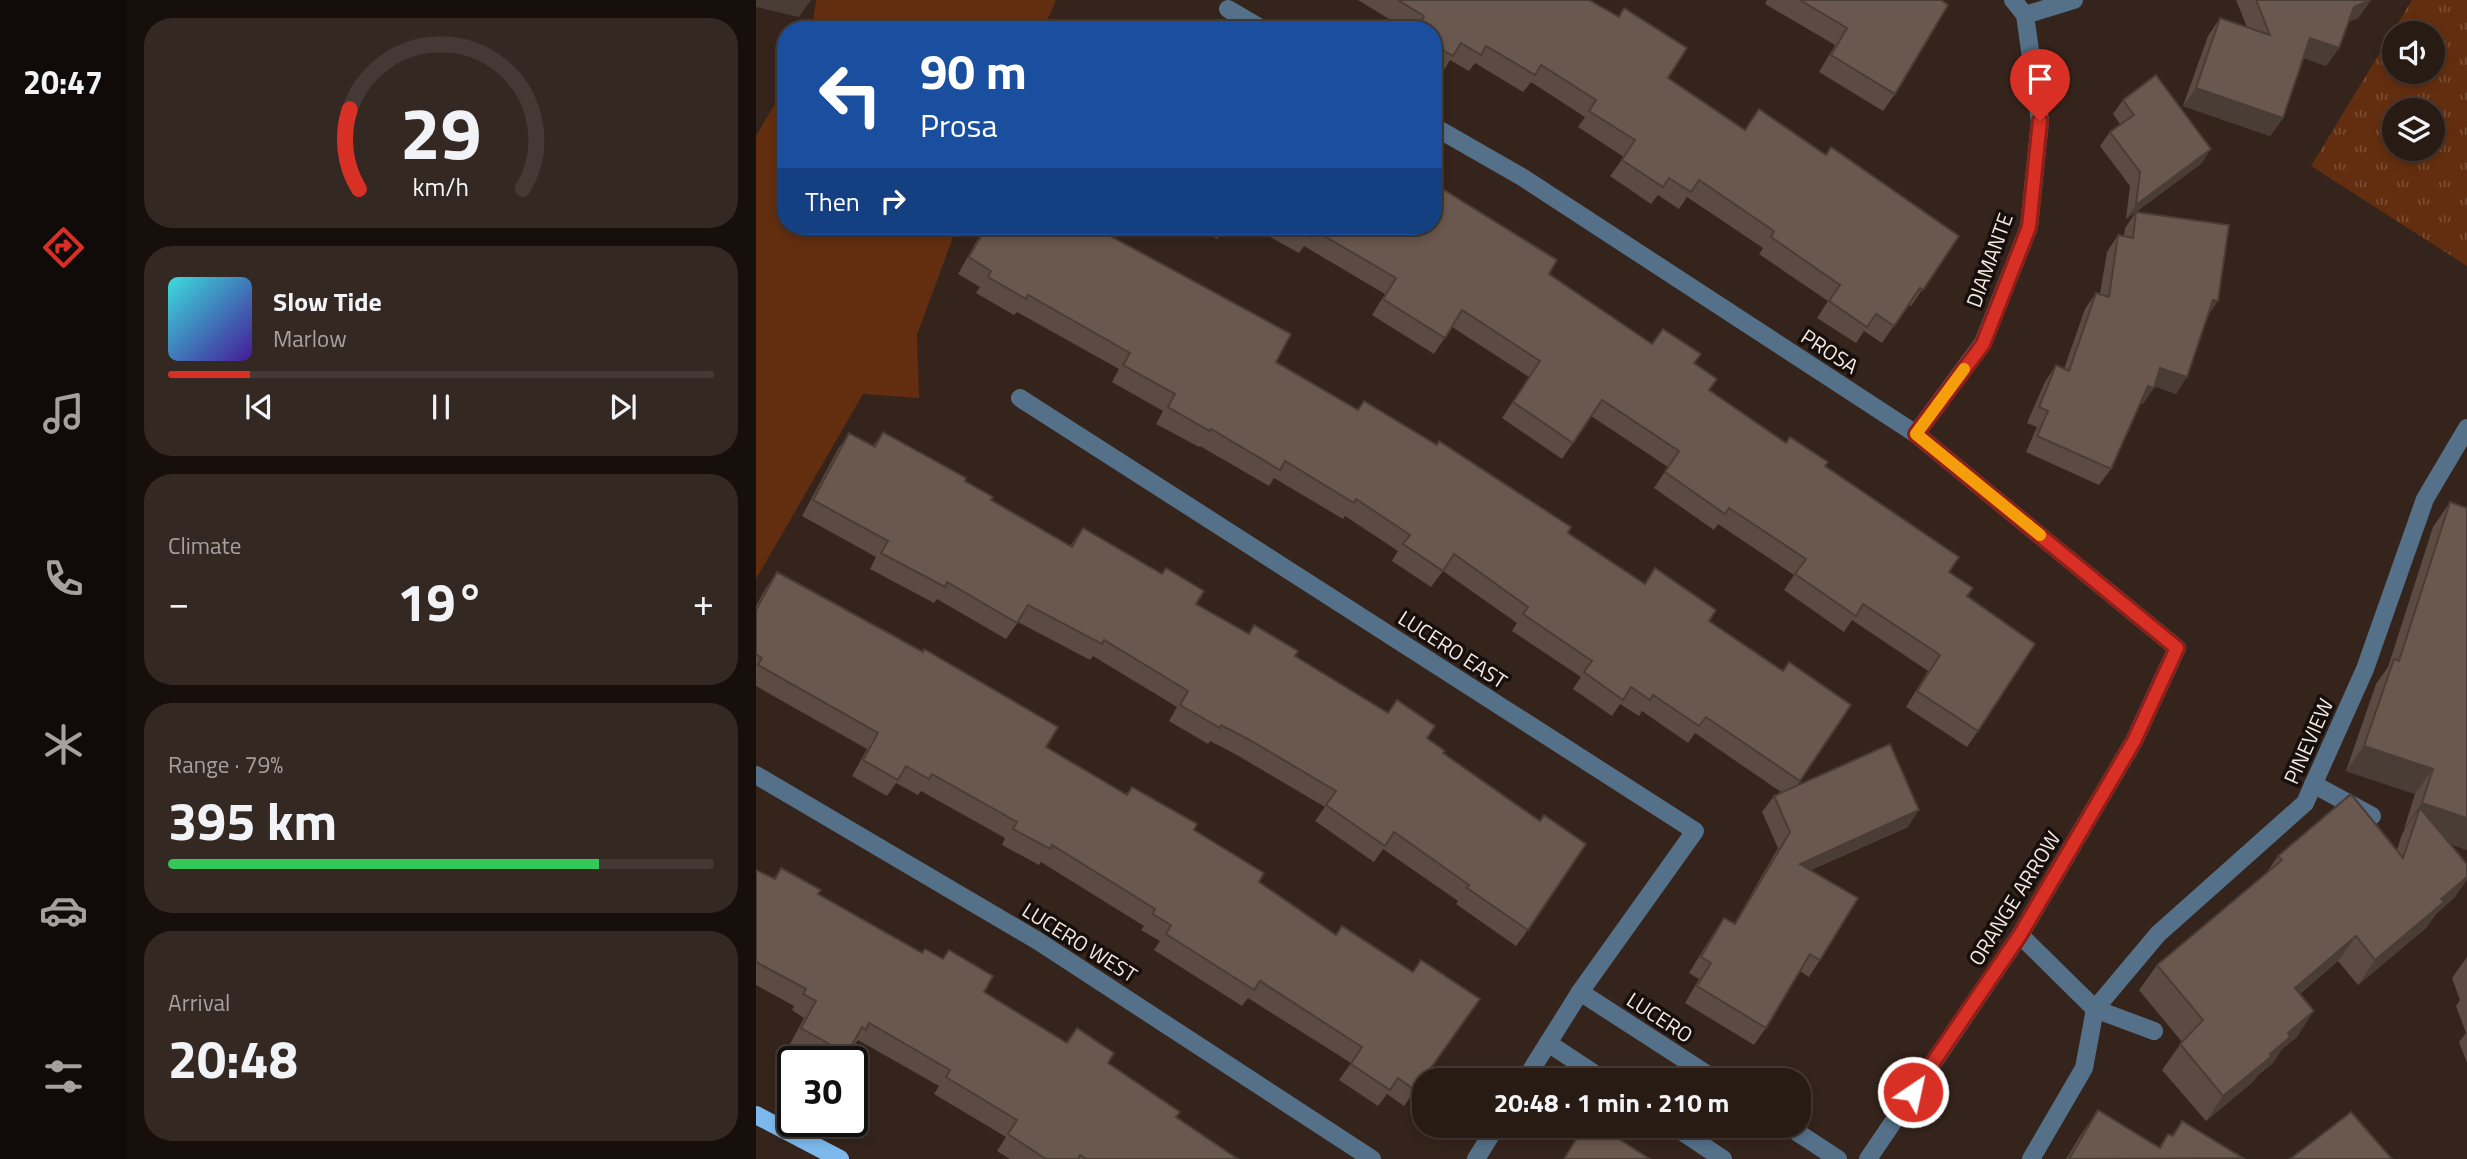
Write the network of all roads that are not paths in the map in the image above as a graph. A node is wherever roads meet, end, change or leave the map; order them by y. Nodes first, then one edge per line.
1 (2013, 0) edge
2 (2074, 0) edge
3 (1228, 9) dead end
4 (2025, 15) junction
5 (1249, 21) edge
6 (1442, 131) edge
7 (1020, 398) dead end
8 (2467, 428) edge
9 (1916, 434) junction
10 (2177, 648) joint
11 (756, 775) edge
12 (2313, 783) junction
13 (2372, 816) edge
14 (2020, 935) junction
15 (1580, 992) junction
16 (2095, 1009) junction
17 (2154, 1031) dead end
18 (1548, 1043) junction
19 (1532, 1068) edge
20 (1586, 1068) edge
21 (1697, 1068) edge
22 (756, 1115) edge
23 (1489, 1138) edge
24 (1692, 1138) edge
25 (1806, 1138) edge
26 (840, 1159) edge
27 (1372, 1159) edge
28 (1476, 1159) edge
29 (1723, 1159) edge
30 (1838, 1159) edge
31 (1868, 1159) edge
32 (2031, 1159) edge

1 - 4 street
2 - 4 street
3 - 5 street
4 - 9 street, DIAMANTE
6 - 9 street, PROSA
7 - 15 street, LUCERO EAST
8 - 12 street, PINEVIEW
9 - 10 street, PROSA
10 - 14 street, ORANGE ARROW
11 - 27 street, LUCERO WEST
12 - 13 street
12 - 16 street, PINEVIEW
14 - 16 street
14 - 31 street, ORANGE ARROW
15 - 18 street
15 - 21 street, LUCERO
16 - 17 street
16 - 32 street, PINEVIEW
18 - 19 street
18 - 20 street
22 - 26 main road
23 - 28 street
24 - 29 street
25 - 30 street

